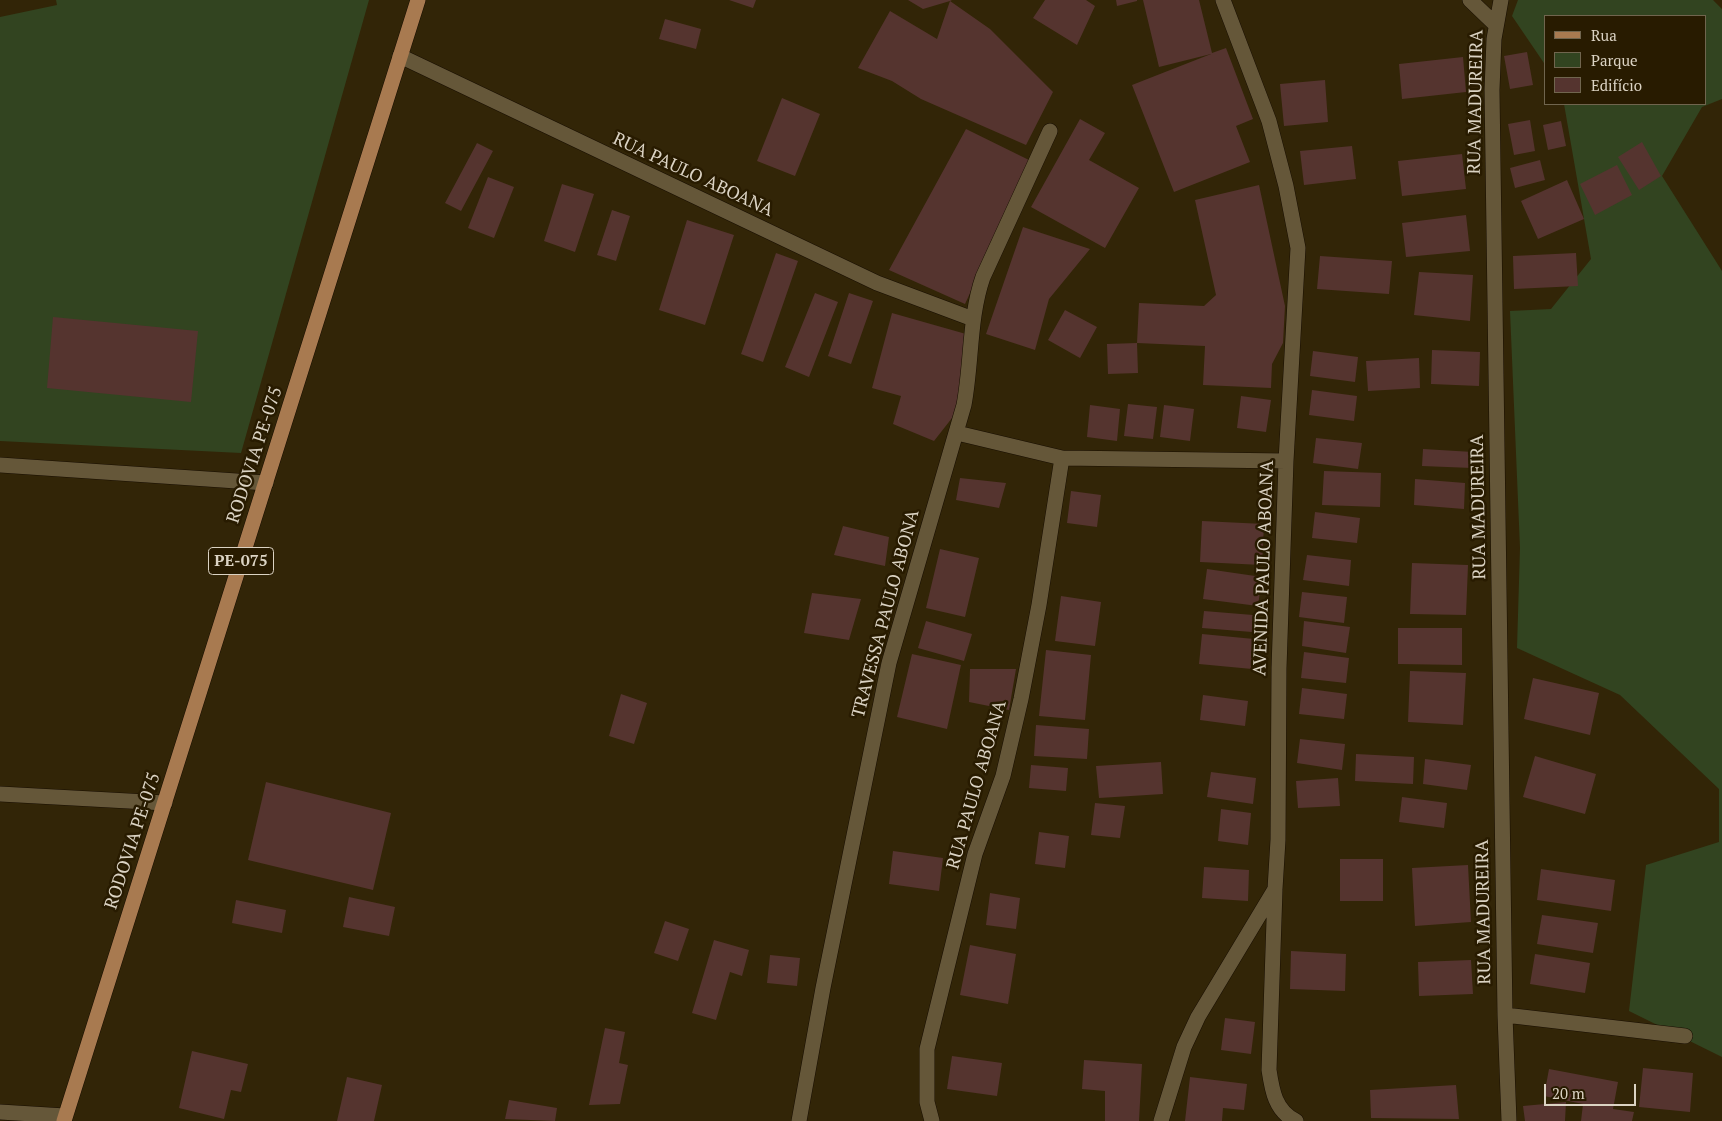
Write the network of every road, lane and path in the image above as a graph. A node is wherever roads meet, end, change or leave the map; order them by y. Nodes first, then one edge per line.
1 (418, 0) edge
2 (1223, 0) edge
3 (1470, 0) edge
4 (1501, 0) edge
5 (1496, 25) junction
6 (400, 56) junction
7 (1050, 131) dead end
8 (973, 319) junction
9 (957, 433) junction
10 (1062, 458) junction
11 (1286, 461) junction
12 (0, 465) edge
13 (266, 483) junction
14 (0, 794) edge
15 (165, 803) junction
16 (1275, 889) junction
17 (1504, 1015) junction
18 (1685, 1036) dead end
19 (0, 1112) edge
20 (65, 1119) edge
21 (1294, 1120) edge
22 (799, 1121) edge
23 (932, 1121) edge
24 (1162, 1121) edge
25 (1509, 1121) edge

1 - 6 main road, RODOVIA PE-075 / PE-075
2 - 11 street, AVENIDA PAULO ABOANA
3 - 5 street
4 - 5 street, RUA MADUREIRA
5 - 17 street, RUA MADUREIRA
6 - 8 street, RUA PAULO ABOANA
6 - 13 main road, RODOVIA PE-075 / PE-075
7 - 8 street, TRAVESSA PAULO ABONA
8 - 9 street, TRAVESSA PAULO ABONA
9 - 10 street
9 - 22 street, TRAVESSA PAULO ABONA
10 - 11 street
10 - 23 street, RUA PAULO ABOANA
11 - 16 street, AVENIDA PAULO ABOANA
12 - 13 street
13 - 15 main road, RODOVIA PE-075 / PE-075
14 - 15 street
15 - 20 main road, RODOVIA PE-075 / PE-075
16 - 21 street
16 - 24 street, AVENIDA PAULO ABOANA
17 - 18 street
17 - 25 street, RUA MADUREIRA
19 - 20 street

